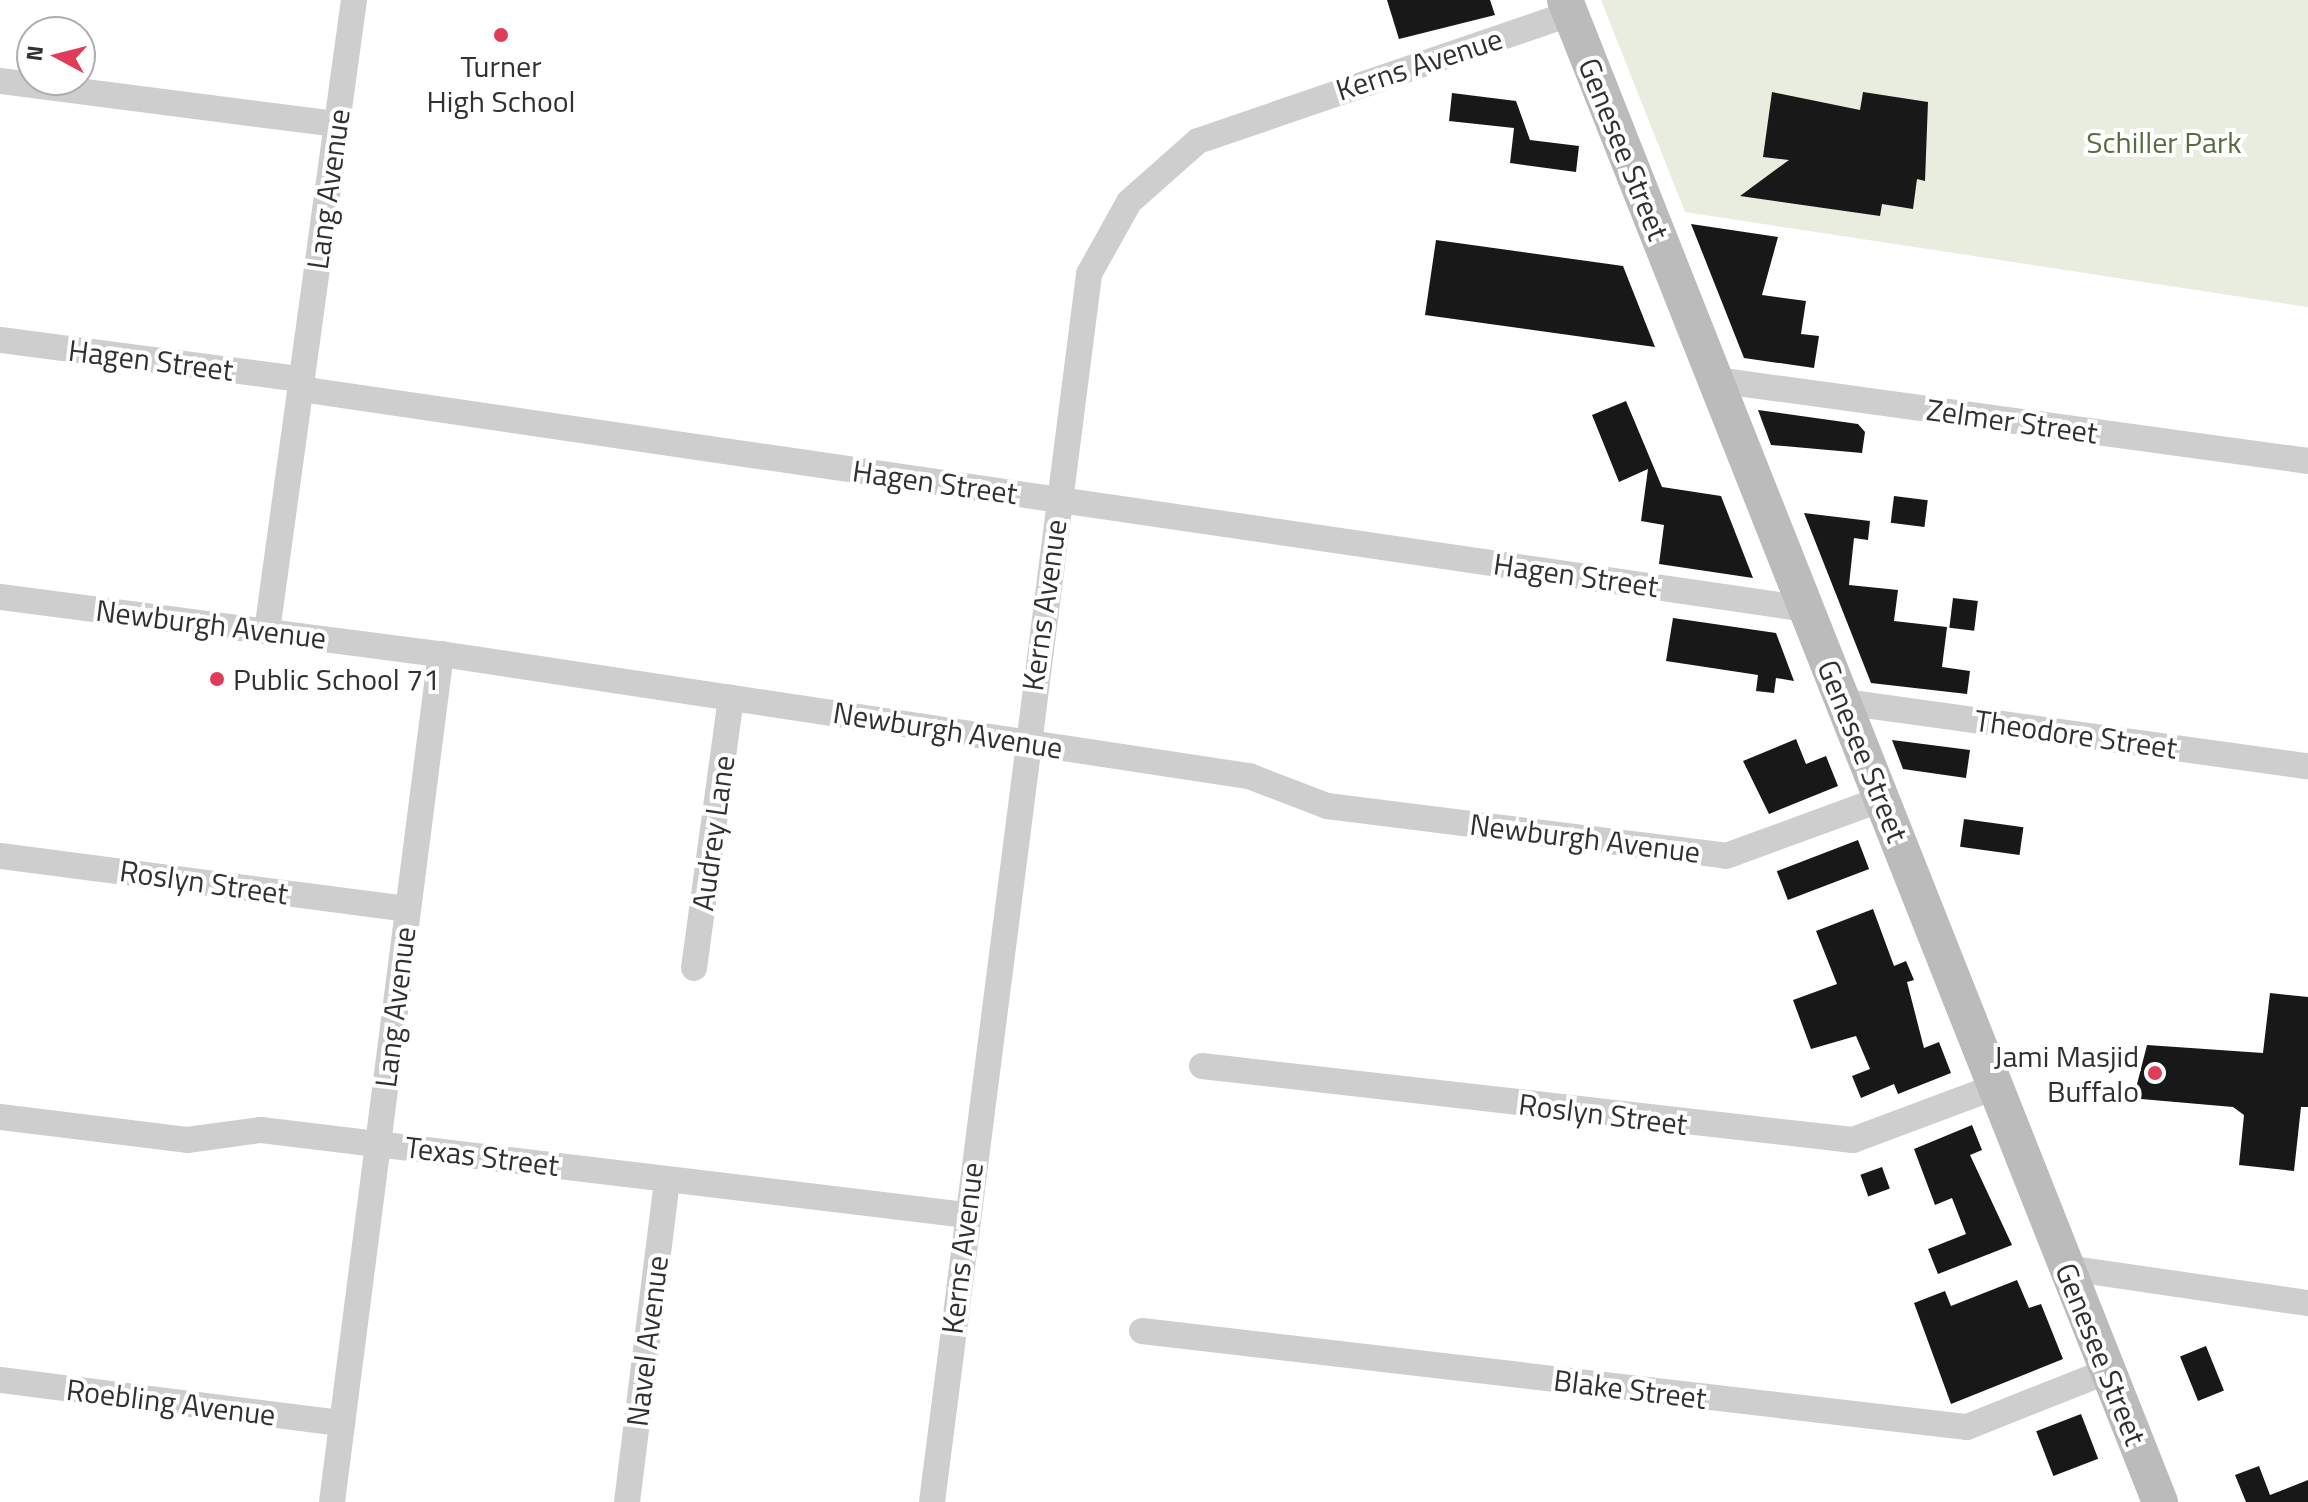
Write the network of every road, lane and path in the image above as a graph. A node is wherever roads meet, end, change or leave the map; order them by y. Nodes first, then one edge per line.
1 (354, 0) edge
2 (1568, 7) edge
3 (0, 81) edge
4 (337, 124) junction
5 (0, 340) edge
6 (1716, 380) junction
7 (301, 384) junction
8 (2308, 461) edge
9 (1058, 500) junction
10 (0, 597) edge
11 (1807, 609) junction
12 (267, 631) junction
13 (441, 654) junction
14 (731, 698) junction
15 (1844, 702) junction
16 (1026, 742) junction
17 (2308, 766) edge
18 (1882, 799) junction
19 (0, 856) edge
20 (407, 909) junction
21 (694, 968) dead end
22 (1202, 1066) dead end
23 (1995, 1087) junction
24 (0, 1117) edge
25 (378, 1143) junction
26 (667, 1180) junction
27 (965, 1215) junction
28 (2067, 1268) junction
29 (2308, 1303) edge
30 (1142, 1331) dead end
31 (2108, 1371) junction
32 (0, 1380) edge
33 (342, 1423) junction
34 (332, 1502) edge
35 (627, 1502) edge
36 (932, 1502) edge
37 (2160, 1502) edge

1 - 4 street, Lang Avenue
2 - 6 main road, Genesee Street
2 - 9 street, Kerns Avenue
3 - 4 street
4 - 7 street, Lang Avenue
5 - 7 street, Hagen Street
6 - 8 street, Zelmer Street
6 - 11 main road, Genesee Street
7 - 9 street, Hagen Street
7 - 12 street, Lang Avenue
9 - 11 street, Hagen Street
9 - 16 street, Kerns Avenue
10 - 12 street, Newburgh Avenue
11 - 15 main road, Genesee Street
12 - 13 street, Newburgh Avenue
13 - 14 street, Newburgh Avenue
13 - 20 street, Lang Avenue
14 - 16 street, Newburgh Avenue
14 - 21 street, Audrey Lane
15 - 17 street, Theodore Street
15 - 18 main road, Genesee Street
16 - 18 street, Newburgh Avenue
16 - 27 street, Kerns Avenue
18 - 23 main road, Genesee Street
19 - 20 street, Roslyn Street
20 - 25 street, Lang Avenue
22 - 23 street, Roslyn Street
23 - 28 main road, Genesee Street
24 - 25 street, Texas Street
25 - 26 street, Texas Street
25 - 33 street, Lang Avenue
26 - 27 street, Texas Street
26 - 35 street, Navel Avenue
27 - 36 street, Kerns Avenue
28 - 29 street
28 - 31 main road, Genesee Street
30 - 31 street, Blake Street
31 - 37 main road, Genesee Street
32 - 33 street, Roebling Avenue
33 - 34 street, Lang Avenue

